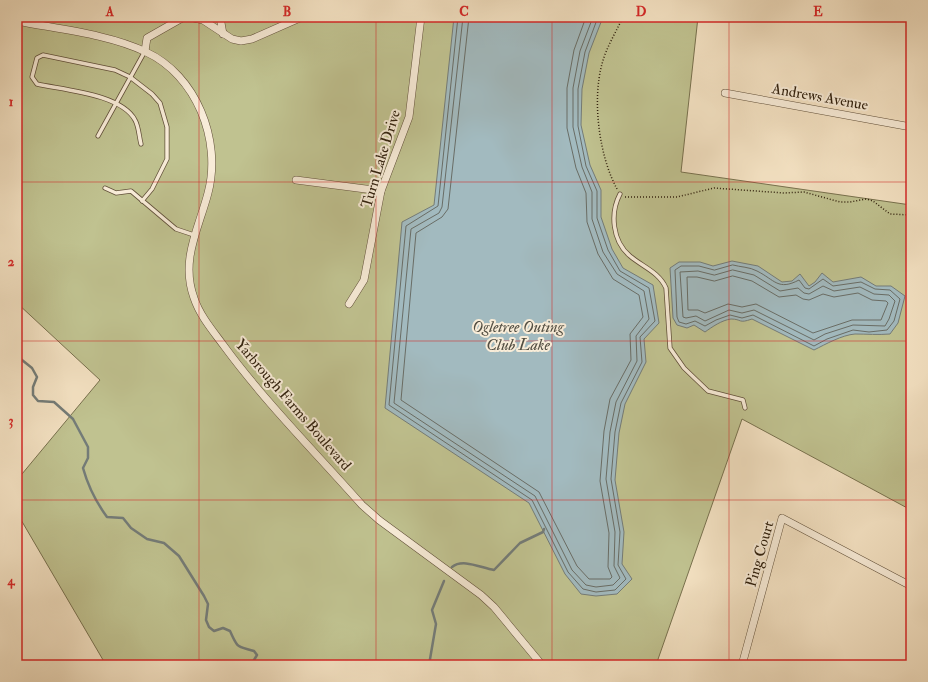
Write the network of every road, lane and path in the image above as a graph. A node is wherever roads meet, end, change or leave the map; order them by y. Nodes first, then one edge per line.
1 (184, 17) edge
2 (188, 17) edge
3 (220, 17) edge
4 (302, 17) edge
5 (421, 17) edge
6 (623, 17) edge
7 (17, 21) edge
8 (223, 34) junction
9 (145, 51) junction
10 (130, 77) junction
11 (724, 93) dead end
12 (115, 103) junction
13 (911, 127) edge
14 (98, 136) dead end
15 (141, 144) dead end
16 (296, 180) dead end
17 (105, 188) dead end
18 (381, 191) junction
19 (620, 194) junction
20 (142, 201) junction
21 (911, 215) edge
22 (194, 236) junction
23 (349, 304) dead end
24 (745, 408) dead end
25 (911, 586) edge
26 (542, 665) edge
27 (742, 665) edge

1 - 9 street
2 - 8 street
3 - 8 street
4 - 8 street
5 - 18 street, Turn Lake Drive
6 - 19 path
7 - 9 street, Yarbrough Farms Boulevard
9 - 10 lane
9 - 22 street, Yarbrough Farms Boulevard
10 - 12 lane
10 - 12 lane
10 - 20 lane
11 - 13 street, Andrews Avenue
12 - 14 lane
12 - 15 lane
16 - 18 street
17 - 20 lane
18 - 23 street, Turn Lake Drive
19 - 21 path
19 - 24 lane
20 - 22 lane
22 - 26 street, Yarbrough Farms Boulevard
25 - 27 street, Ping Court

